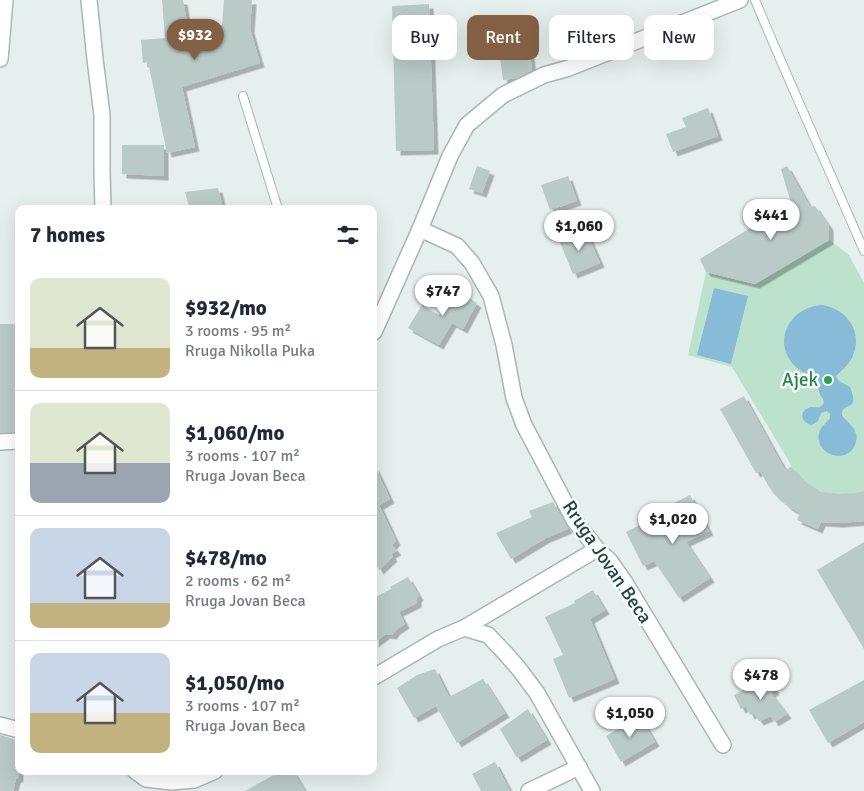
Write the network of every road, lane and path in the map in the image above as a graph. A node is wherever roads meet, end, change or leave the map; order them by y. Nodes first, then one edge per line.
1 (5, 0) edge
2 (89, 0) edge
3 (740, 0) edge
4 (755, 0) edge
5 (0, 59) edge
6 (243, 96) dead end
7 (103, 205) edge
8 (277, 205) edge
9 (420, 229) junction
10 (864, 251) edge
11 (377, 325) edge
12 (15, 441) edge
13 (0, 442) edge
14 (597, 549) junction
15 (464, 628) junction
16 (377, 675) edge
17 (0, 725) edge
18 (15, 729) edge
19 (723, 744) dead end
20 (579, 767) junction
21 (140, 775) edge
22 (206, 775) edge
23 (529, 791) edge
24 (592, 791) edge

1 - 5 street
2 - 7 street
3 - 9 street
4 - 10 lane
6 - 8 lane
9 - 11 street
9 - 14 street, Rruga Jovan Beca
12 - 13 street
14 - 15 street
14 - 19 street, Rruga Jovan Beca
15 - 16 street
15 - 20 street
17 - 18 street
20 - 23 street
20 - 24 street
21 - 22 street

